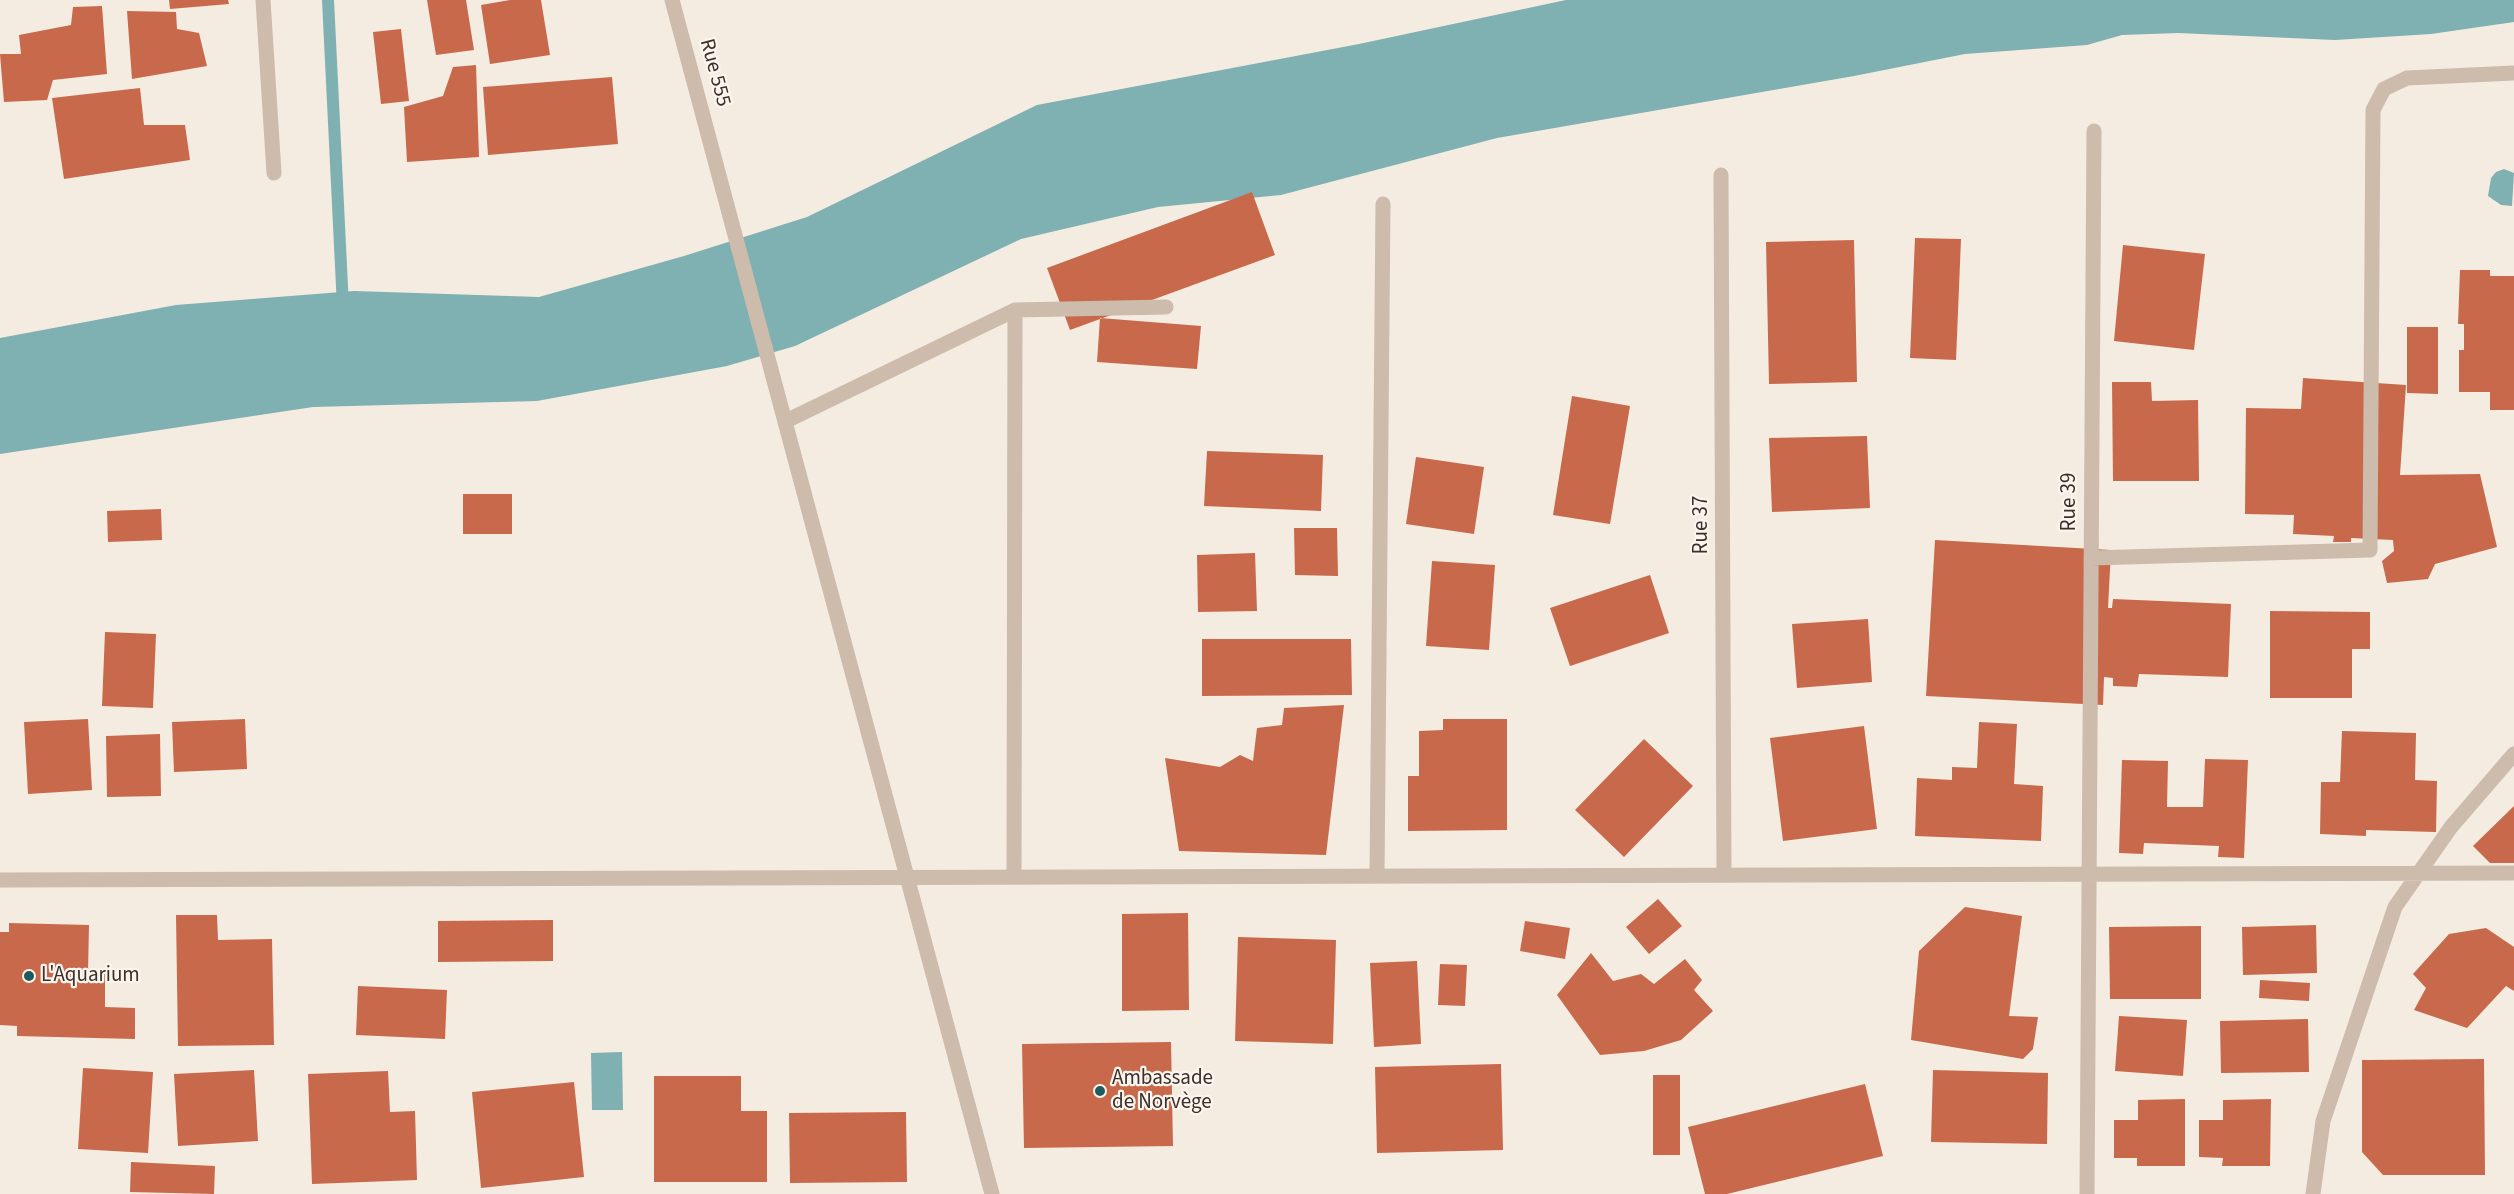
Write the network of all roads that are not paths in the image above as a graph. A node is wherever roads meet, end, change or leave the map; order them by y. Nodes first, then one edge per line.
1 (263, 0) edge
2 (672, 0) edge
3 (2514, 73) edge
4 (2094, 131) dead end
5 (274, 173) dead end
6 (1721, 175) dead end
7 (1383, 204) dead end
8 (1166, 307) dead end
9 (1015, 310) junction
10 (786, 421) junction
11 (2091, 558) junction
12 (2514, 754) edge
13 (2419, 873) junction
14 (2514, 873) edge
15 (2089, 874) junction
16 (1724, 875) junction
17 (1377, 876) junction
18 (1014, 877) junction
19 (908, 878) junction
20 (0, 880) edge
21 (992, 1194) edge
22 (2087, 1194) edge
23 (2313, 1194) edge

1 - 5 street
2 - 10 street, Rue 555
3 - 11 street
4 - 11 street, Rue 39
6 - 16 street, Rue 37
7 - 17 street
8 - 9 street
9 - 10 street
9 - 18 street
10 - 19 street, Rue 555
11 - 15 street, Rue 39
12 - 13 street
13 - 14 street
13 - 15 street
13 - 23 street
15 - 16 street
15 - 22 street, Rue 39
16 - 17 street
17 - 18 street
18 - 19 street
19 - 20 street
19 - 21 street, Rue 555

